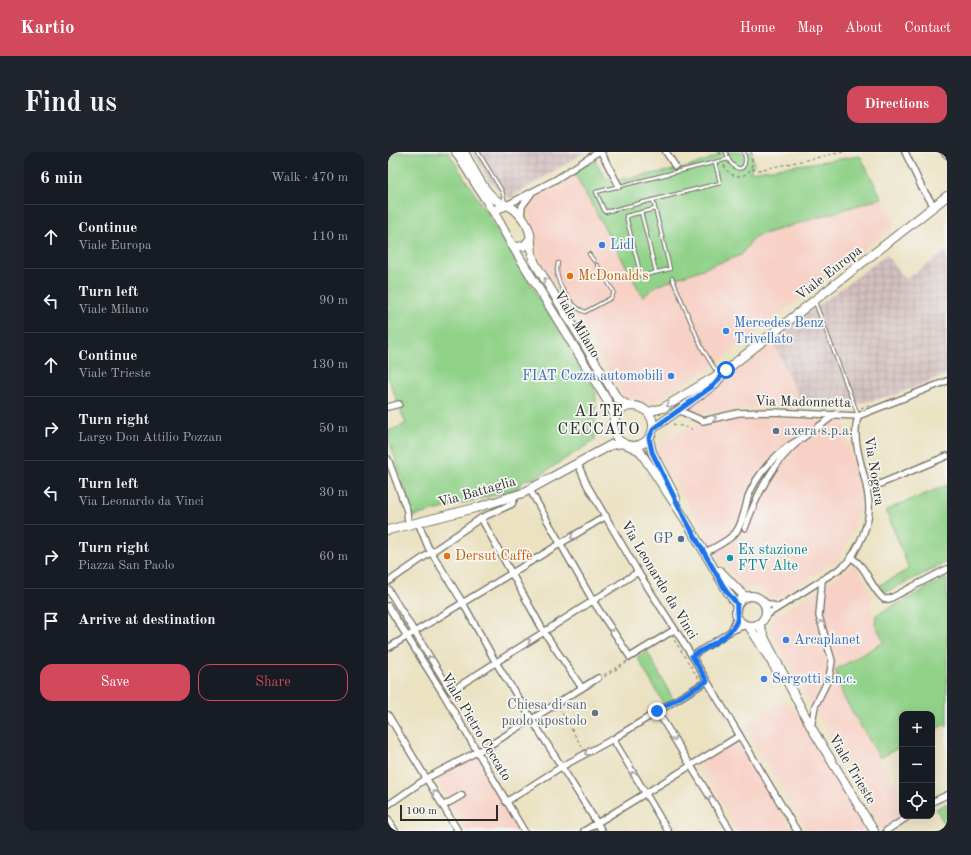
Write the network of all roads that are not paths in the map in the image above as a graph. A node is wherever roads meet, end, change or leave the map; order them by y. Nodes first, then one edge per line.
1 (456, 152) edge
2 (464, 152) edge
3 (478, 152) edge
4 (599, 152) edge
5 (666, 152) edge
6 (726, 152) edge
7 (744, 152) edge
8 (905, 152) edge
9 (944, 152) edge
10 (947, 155) edge
11 (728, 159) junction
12 (715, 162) junction
13 (675, 166) dead end
14 (619, 186) junction
15 (534, 190) junction
16 (947, 196) edge
17 (653, 200) junction
18 (506, 205) junction
19 (934, 206) junction
20 (655, 209) junction
21 (641, 212) junction
22 (496, 216) junction
23 (521, 217) junction
24 (530, 239) junction
25 (512, 245) junction
26 (589, 254) dead end
27 (594, 261) dead end
28 (558, 263) dead end
29 (597, 265) dead end
30 (656, 272) junction
31 (672, 278) dead end
32 (815, 301) junction
33 (726, 370) junction
34 (718, 374) junction
35 (947, 381) edge
36 (399, 404) dead end
37 (628, 406) junction
38 (388, 407) edge
39 (678, 410) junction
40 (648, 412) junction
41 (835, 414) junction
42 (858, 416) junction
43 (615, 418) junction
44 (654, 428) junction
45 (614, 430) junction
46 (649, 438) junction
47 (800, 439) junction
48 (627, 444) junction
49 (947, 456) edge
50 (388, 459) edge
51 (578, 464) junction
52 (569, 469) junction
53 (530, 490) junction
54 (868, 490) junction
55 (516, 495) junction
56 (606, 516) junction
57 (481, 518) junction
58 (685, 519) junction
59 (418, 522) junction
60 (408, 524) junction
61 (745, 528) dead end
62 (388, 530) edge
63 (560, 545) junction
64 (706, 552) junction
65 (432, 553) junction
66 (852, 558) junction
67 (711, 562) junction
68 (947, 569) edge
69 (638, 572) junction
70 (511, 575) junction
71 (822, 581) junction
72 (388, 582) edge
73 (388, 589) edge
74 (745, 597) junction
75 (593, 601) junction
76 (763, 602) junction
77 (463, 603) junction
78 (737, 604) junction
79 (388, 606) edge
80 (778, 607) junction
81 (765, 616) junction
82 (737, 618) junction
83 (759, 624) junction
84 (747, 626) junction
85 (674, 630) junction
86 (731, 631) junction
87 (544, 632) junction
88 (414, 633) junction
89 (406, 637) junction
90 (388, 648) edge
91 (692, 656) junction
92 (495, 661) junction
93 (598, 678) road end
94 (707, 681) junction
95 (582, 688) junction
96 (657, 711) junction
97 (388, 715) edge
98 (532, 720) junction
99 (810, 724) junction
100 (739, 736) junction
101 (613, 739) junction
102 (477, 753) junction
103 (690, 766) junction
104 (561, 767) junction
105 (427, 778) junction
106 (645, 794) junction
107 (947, 794) edge
108 (462, 795) dead end
109 (935, 800) edge
110 (506, 802) junction
111 (388, 805) edge
112 (443, 806) junction
113 (388, 819) edge
114 (904, 819) edge
115 (597, 822) junction
116 (395, 831) edge
117 (458, 831) edge
118 (524, 831) edge
119 (584, 831) edge
120 (602, 831) edge
121 (668, 831) edge
122 (731, 831) edge
123 (797, 831) edge
124 (874, 831) edge
125 (886, 831) edge

1 - 22 main road, Viale Milano
2 - 18 main road, Viale Milano
3 - 18 lane
4 - 14 street
4 - 15 street
5 - 13 street
6 - 11 lane
7 - 11 lane
8 - 19 street
9 - 10 street
11 - 12 lane
12 - 14 lane
12 - 17 lane
14 - 17 lane
15 - 18 street
15 - 23 street
16 - 19 main road, Viale Europa
17 - 20 lane
18 - 22 main road
18 - 23 main road, Viale Milano
19 - 32 main road, Viale Europa
20 - 21 lane
20 - 30 lane
21 - 30 lane
21 - 30 lane
22 - 25 main road, Viale Milano
23 - 24 main road, Viale Milano
24 - 25 main road
37 -> 24 main road, Viale Milano
25 - 43 main road, Viale Milano
26 - 27 lane
28 - 29 lane
31 - 34 lane
32 - 33 main road, Viale Europa
32 - 42 lane
33 - 34 main road, Viale Europa
33 - 39 main road, Viale Europa
34 -> 40 main road, Viale Europa
35 - 42 street, Via Madonnetta
36 - 38 street
37 - 40 main road, Viale Milano
37 - 43 main road
39 -> 41 street, Via Madonnetta
39 - 44 main road, Viale Europa
40 - 44 main road
41 - 42 street, Via Madonnetta
41 - 47 street
42 - 54 street, Via Nogara
43 - 45 main road, Viale Milano
44 - 46 main road
45 - 48 main road
45 - 52 main road, Via Battaglia
46 - 48 main road
46 - 58 main road
47 - 61 street
47 - 64 street
48 - 51 main road, Via Battaglia
48 - 58 main road
49 - 54 street
50 - 60 street
51 - 52 main road, Via Battaglia
51 - 56 street, Via Leonardo da Vinci
52 - 53 main road, Via Battaglia
53 - 55 main road, Via Battaglia
53 - 63 street
54 - 66 street, Via Nogara
55 - 57 street
55 - 59 main road, Via Battaglia
56 -> 63 street
56 - 69 street, Via Leonardo da Vinci
57 - 65 street
57 - 70 street
58 - 64 main road
59 - 60 main road, Via Battaglia
59 - 65 street
60 - 62 main road, Via Battaglia
63 - 70 street
63 - 75 street
64 - 67 main road
65 - 72 street
65 - 77 street
66 - 68 street
66 - 71 street, Via Nogara
67 - 74 main road
67 - 78 main road
69 - 75 street
69 - 85 street, Via Leonardo da Vinci
70 - 77 street
70 - 87 street
71 - 80 street, Via Nogara
99 -> 71 street
73 - 88 street, Viale Pietro Ceccato
74 - 76 main road
74 - 78 main road
75 -> 85 street
75 - 87 street
76 - 80 street
76 - 81 main road
77 - 88 street
77 - 92 street
78 - 82 main road
79 - 89 street, Viale Pietro Ceccato
80 - 81 street, Via Nogara
81 - 83 main road
82 - 84 main road, Viale Trieste
82 - 86 street
83 - 84 main road
83 - 99 main road, Viale Trieste
84 - 86 street
84 - 99 main road, Viale Trieste
85 - 91 street, Via Leonardo da Vinci
86 - 91 street
92 -> 87 street
87 - 95 street
88 - 89 street
92 -> 88 street, Viale Pietro Ceccato
89 - 90 street
89 - 102 street, Viale Pietro Ceccato
91 - 94 street, Via Leonardo da Vinci
92 - 98 street
93 - 95 street
94 - 96 street
94 - 100 street, Via Leonardo da Vinci
95 - 98 street
96 - 101 street
96 -> 103 street
97 - 105 street
98 - 102 street
98 - 104 street
99 - 124 main road, Viale Trieste
100 - 103 street
100 - 123 street, Via Leonardo da Vinci
101 -> 104 street
106 -> 101 street
102 - 105 street
102 - 110 street, Viale Pietro Ceccato
103 - 106 street
122 -> 103 street
104 - 110 street
104 - 115 street
105 - 111 street
112 -> 105 street
106 - 115 street
106 - 121 street
107 - 109 street
108 - 112 street
110 - 118 street, Viale Pietro Ceccato
112 - 117 street
113 - 116 street
114 - 125 street
115 - 119 street
115 - 120 street

